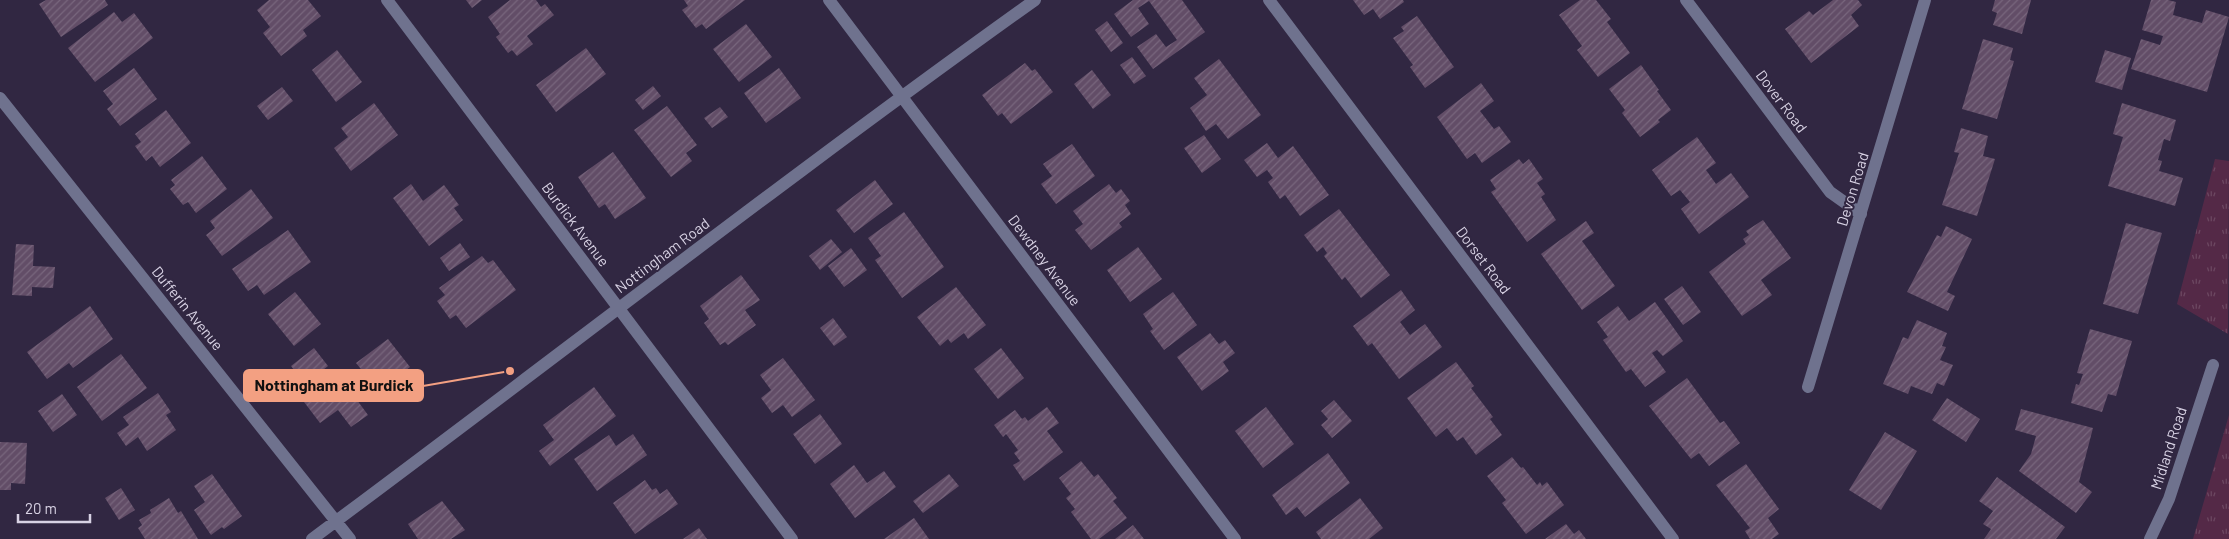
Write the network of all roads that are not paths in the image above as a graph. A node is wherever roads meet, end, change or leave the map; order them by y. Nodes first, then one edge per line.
1 (388, 0) edge
2 (829, 0) edge
3 (1035, 0) edge
4 (1269, 0) edge
5 (1686, 0) edge
6 (1925, 0) edge
7 (901, 96) junction
8 (0, 98) edge
9 (1861, 214) junction
10 (619, 308) junction
11 (2213, 365) dead end
12 (1808, 387) dead end
13 (337, 521) junction
14 (312, 539) edge
15 (350, 539) edge
16 (792, 539) edge
17 (1235, 539) edge
18 (1674, 539) edge
19 (2150, 539) edge

1 - 10 street, Burdick Avenue
2 - 7 street, Dewdney Avenue
3 - 7 street, Nottingham Road
4 - 18 street, Dorset Road
5 - 9 street, Dover Road
6 - 9 street, Devon Road
7 - 10 street, Nottingham Road
7 - 17 street, Dewdney Avenue
8 - 13 street, Dufferin Avenue
9 - 12 street, Devon Road
10 - 13 street, Nottingham Road
10 - 16 street, Burdick Avenue
11 - 19 street, Midland Road
13 - 14 street, Nottingham Road
13 - 15 street, Dufferin Avenue

